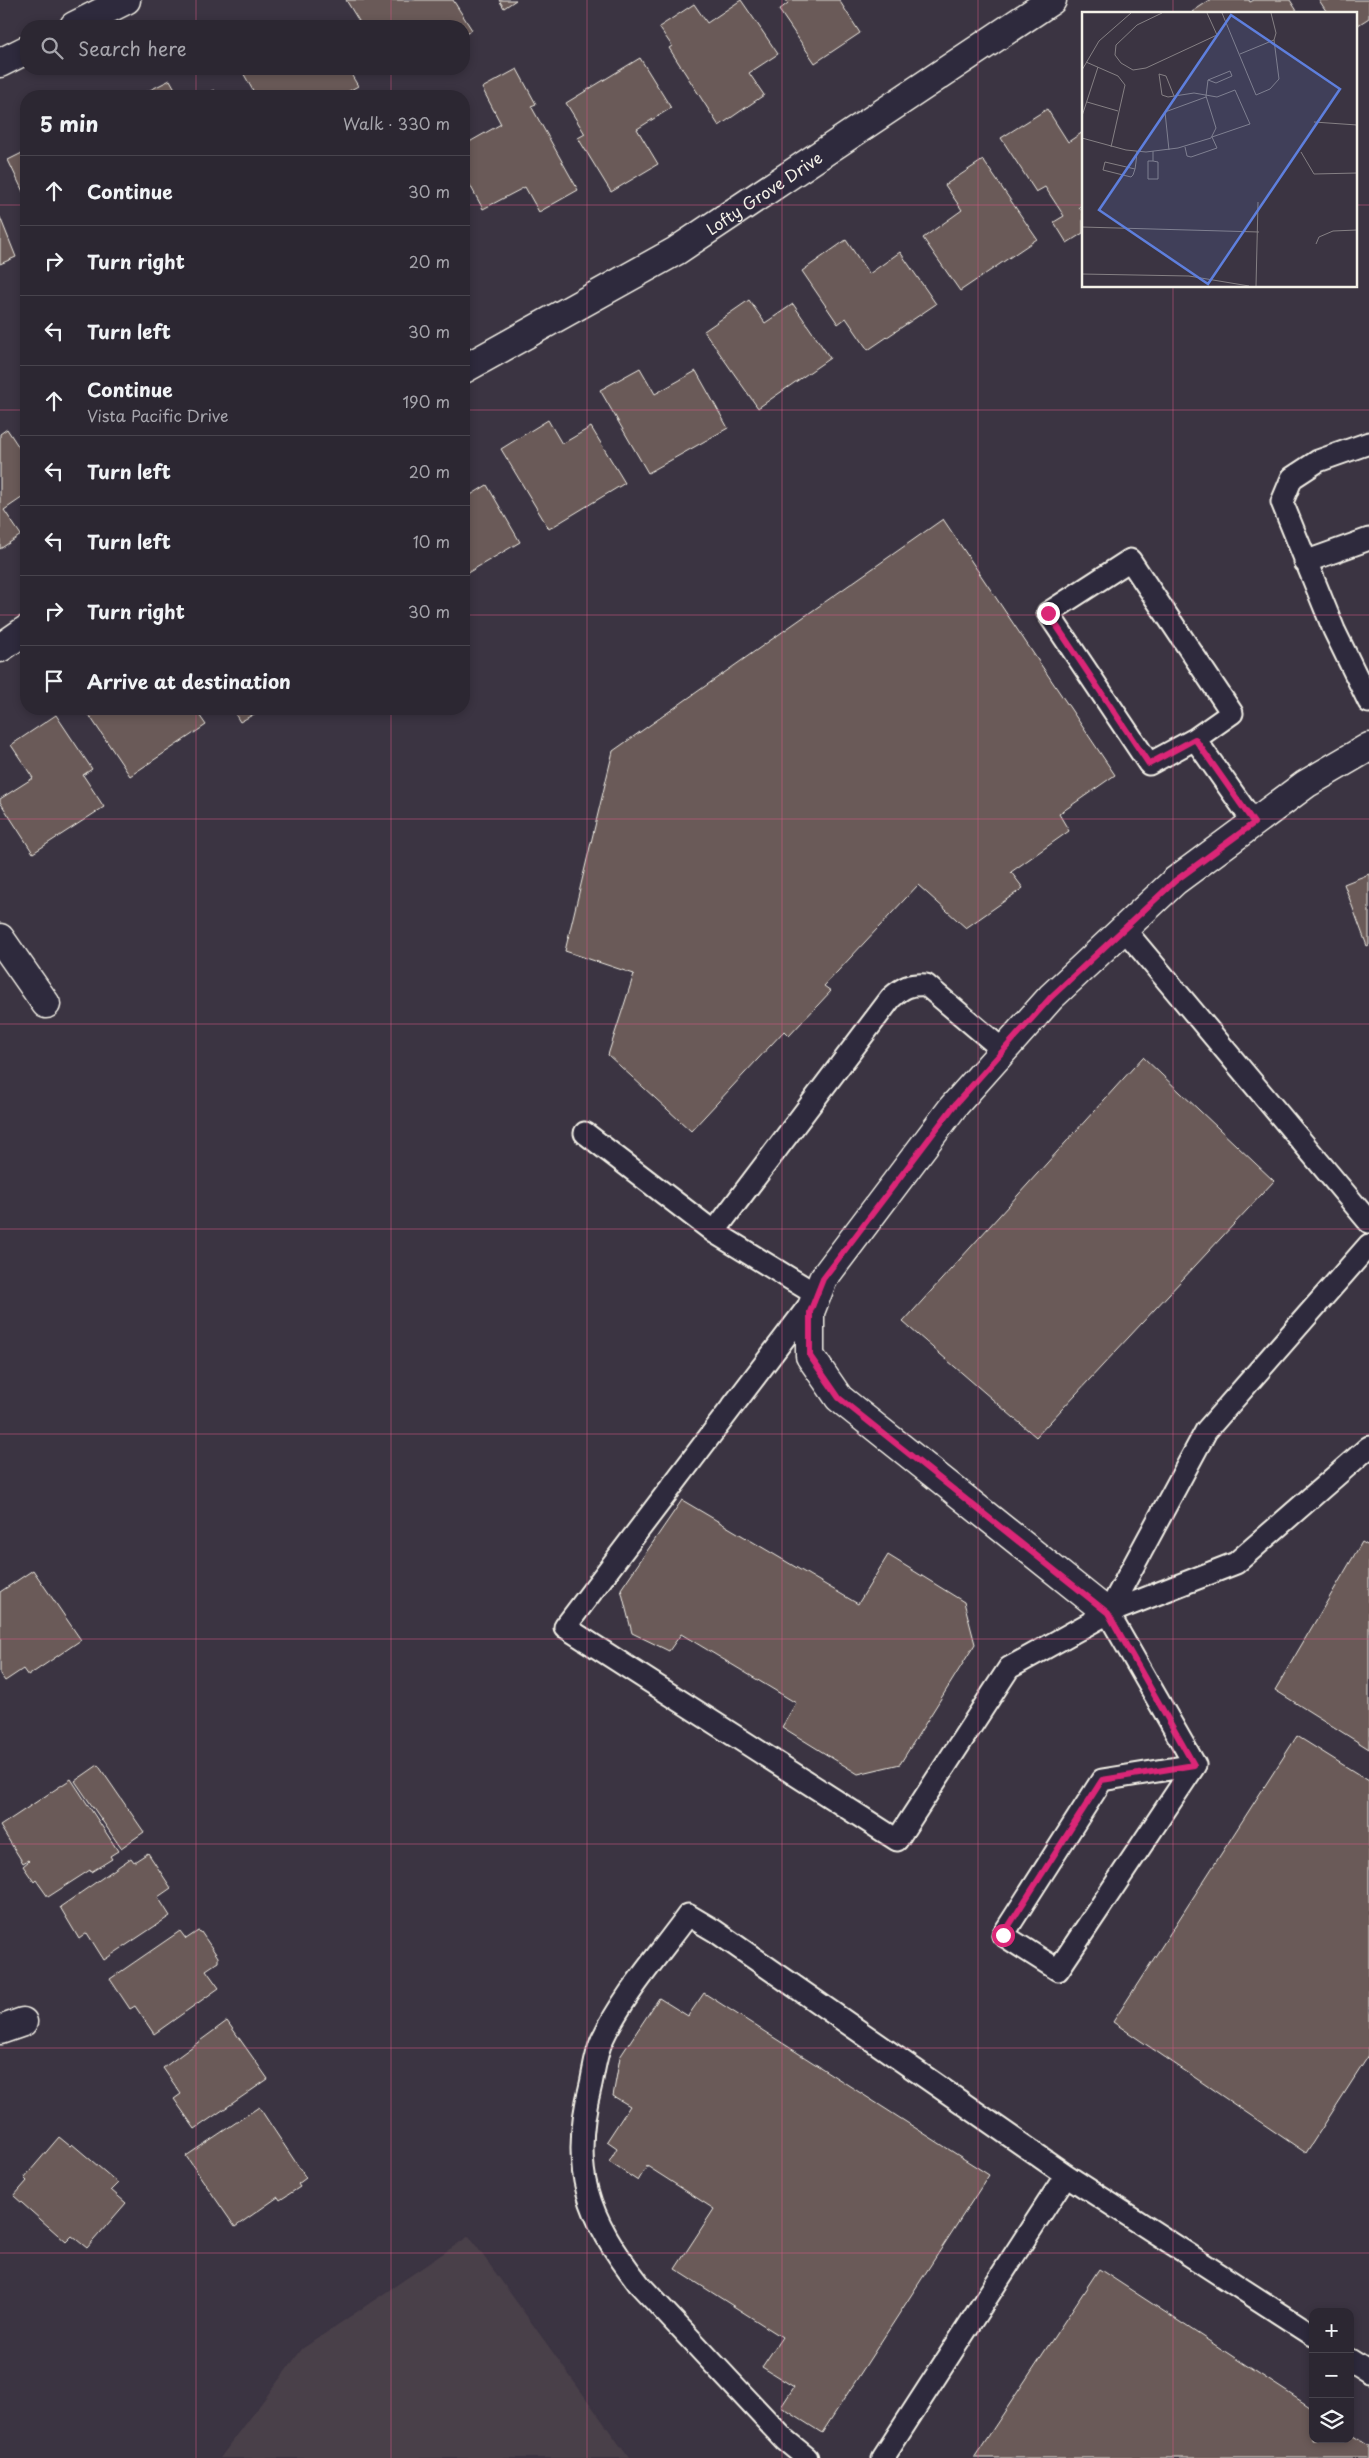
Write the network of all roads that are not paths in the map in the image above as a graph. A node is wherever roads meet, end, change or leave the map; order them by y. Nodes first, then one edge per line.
1 (126, 0) edge
2 (1052, 0) edge
3 (86, 20) edge
4 (20, 53) edge
5 (0, 63) edge
6 (470, 366) edge
7 (1369, 443) edge
8 (1369, 539) edge
9 (1305, 562) junction
10 (20, 634) edge
11 (0, 648) edge
12 (1369, 702) edge
13 (1195, 739) junction
14 (1369, 747) edge
15 (1254, 823) junction
16 (1124, 929) junction
17 (0, 938) edge
18 (46, 1004) dead end
19 (1004, 1051) junction
20 (585, 1133) dead end
21 (1369, 1222) edge
22 (714, 1232) junction
23 (1369, 1245) edge
24 (817, 1295) junction
25 (1369, 1447) edge
26 (1108, 1613) junction
27 (1194, 1765) junction
28 (1066, 2175) junction
29 (1309, 2332) edge
30 (1354, 2363) edge
31 (1369, 2372) edge
32 (807, 2458) edge
33 (883, 2458) edge

1 - 3 street
2 - 6 street, Lofty Grove Drive
4 - 5 street
7 - 9 lane
8 - 9 lane
9 - 12 lane
10 - 11 street
13 - 13 lane
13 - 15 lane
14 - 15 street
15 - 16 street
16 - 19 street
16 - 21 lane
17 - 18 street
19 - 22 lane
19 - 24 street
20 - 22 lane
22 - 24 lane
23 - 26 lane
24 - 26 street
24 - 26 lane
25 - 26 lane
26 - 27 lane
27 - 27 lane
28 - 29 lane
28 - 32 lane
28 - 33 lane
30 - 31 lane

